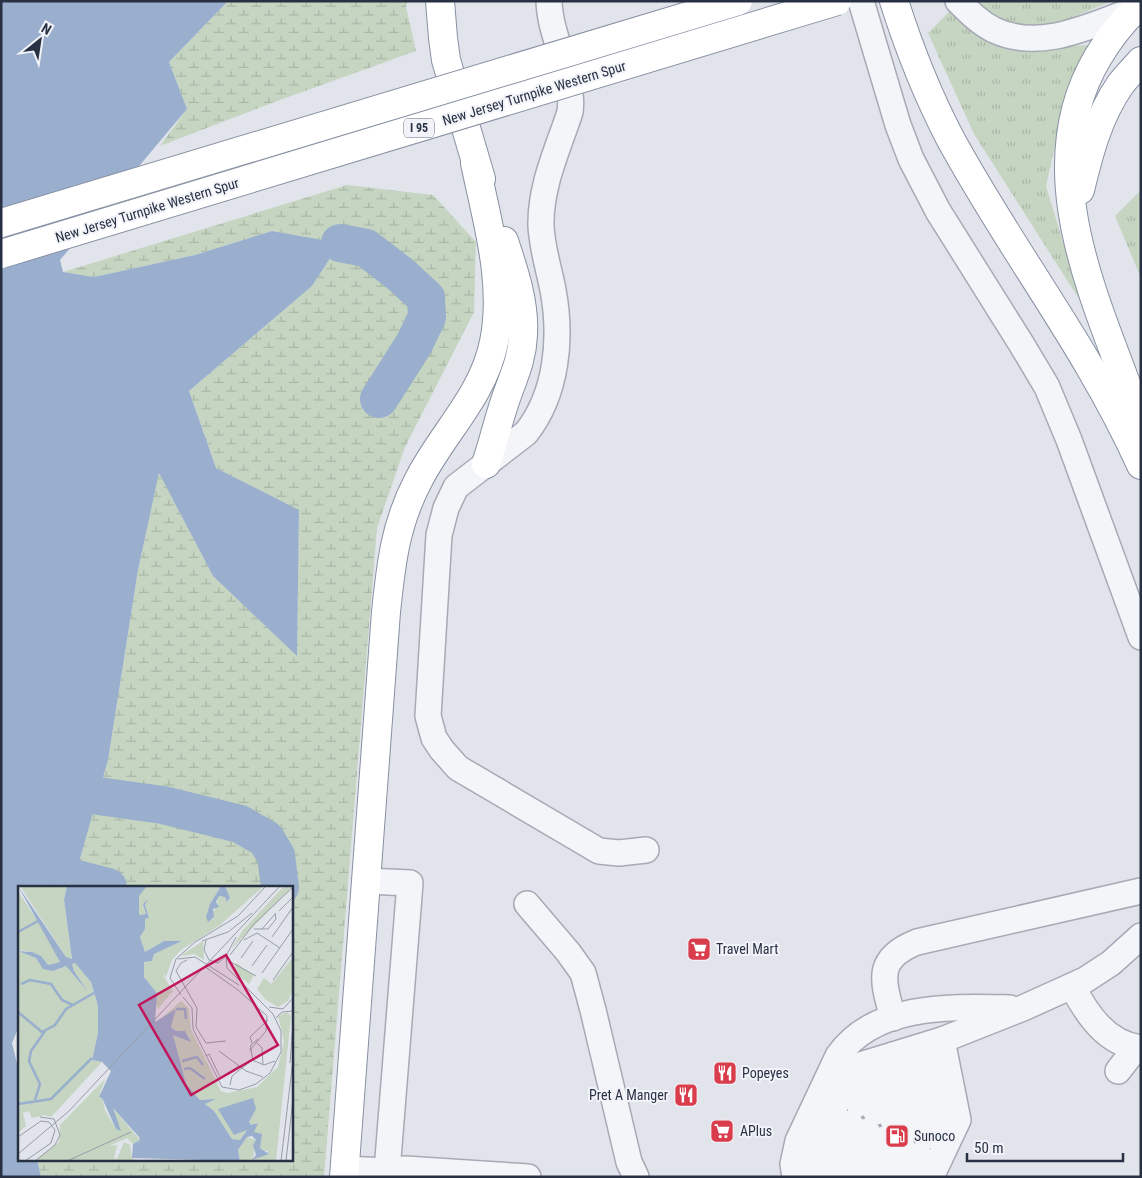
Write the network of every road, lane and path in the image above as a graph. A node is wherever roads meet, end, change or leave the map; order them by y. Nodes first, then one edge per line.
1 (440, 1) edge
2 (549, 1) edge
3 (738, 1) edge
4 (838, 1) edge
5 (861, 1) edge
6 (894, 1) edge
7 (958, 1) edge
8 (1138, 6) edge
9 (1138, 71) edge
10 (475, 163) junction
11 (1, 224) edge
12 (1076, 226) junction
13 (1, 254) edge
14 (1141, 424) edge
15 (486, 464) junction
16 (1141, 465) edge
17 (1141, 637) edge
18 (646, 850) dead end
19 (367, 881) junction
20 (1141, 891) edge
21 (527, 904) dead end
22 (1141, 936) edge
23 (1072, 986) junction
24 (1023, 1008) junction
25 (893, 1018) junction
26 (942, 1040) junction
27 (1138, 1048) edge
28 (1118, 1071) dead end
29 (889, 1129) junction
30 (387, 1171) junction
31 (627, 1172) edge
32 (344, 1173) edge
33 (528, 1177) edge
34 (795, 1177) edge
35 (806, 1177) edge
36 (824, 1177) edge
37 (845, 1177) edge
38 (866, 1177) edge
39 (888, 1177) edge
40 (908, 1177) edge
41 (931, 1177) edge

1 - 10 highway
2 - 15 lane
3 - 11 highway, New Jersey Turnpike Western Spur / I 95, bridge
4 - 13 highway, New Jersey Turnpike Western Spur / I 95, bridge
5 - 17 lane
6 - 16 highway
7 - 8 lane
8 - 12 highway
9 - 12 highway
10 - 15 highway
10 - 19 highway
12 - 14 highway
15 - 18 lane
19 - 30 lane
19 - 32 highway
20 - 25 lane
21 - 31 lane
22 - 23 lane
23 - 24 lane
23 - 27 lane
24 - 25 lane
24 - 26 lane
25 - 34 lane
26 - 29 lane
26 - 29 lane
26 - 35 lane
26 - 41 lane
27 - 28 lane
29 - 36 lane
29 - 37 lane
29 - 38 lane
29 - 39 lane
29 - 40 lane
30 - 32 lane
30 - 33 lane

